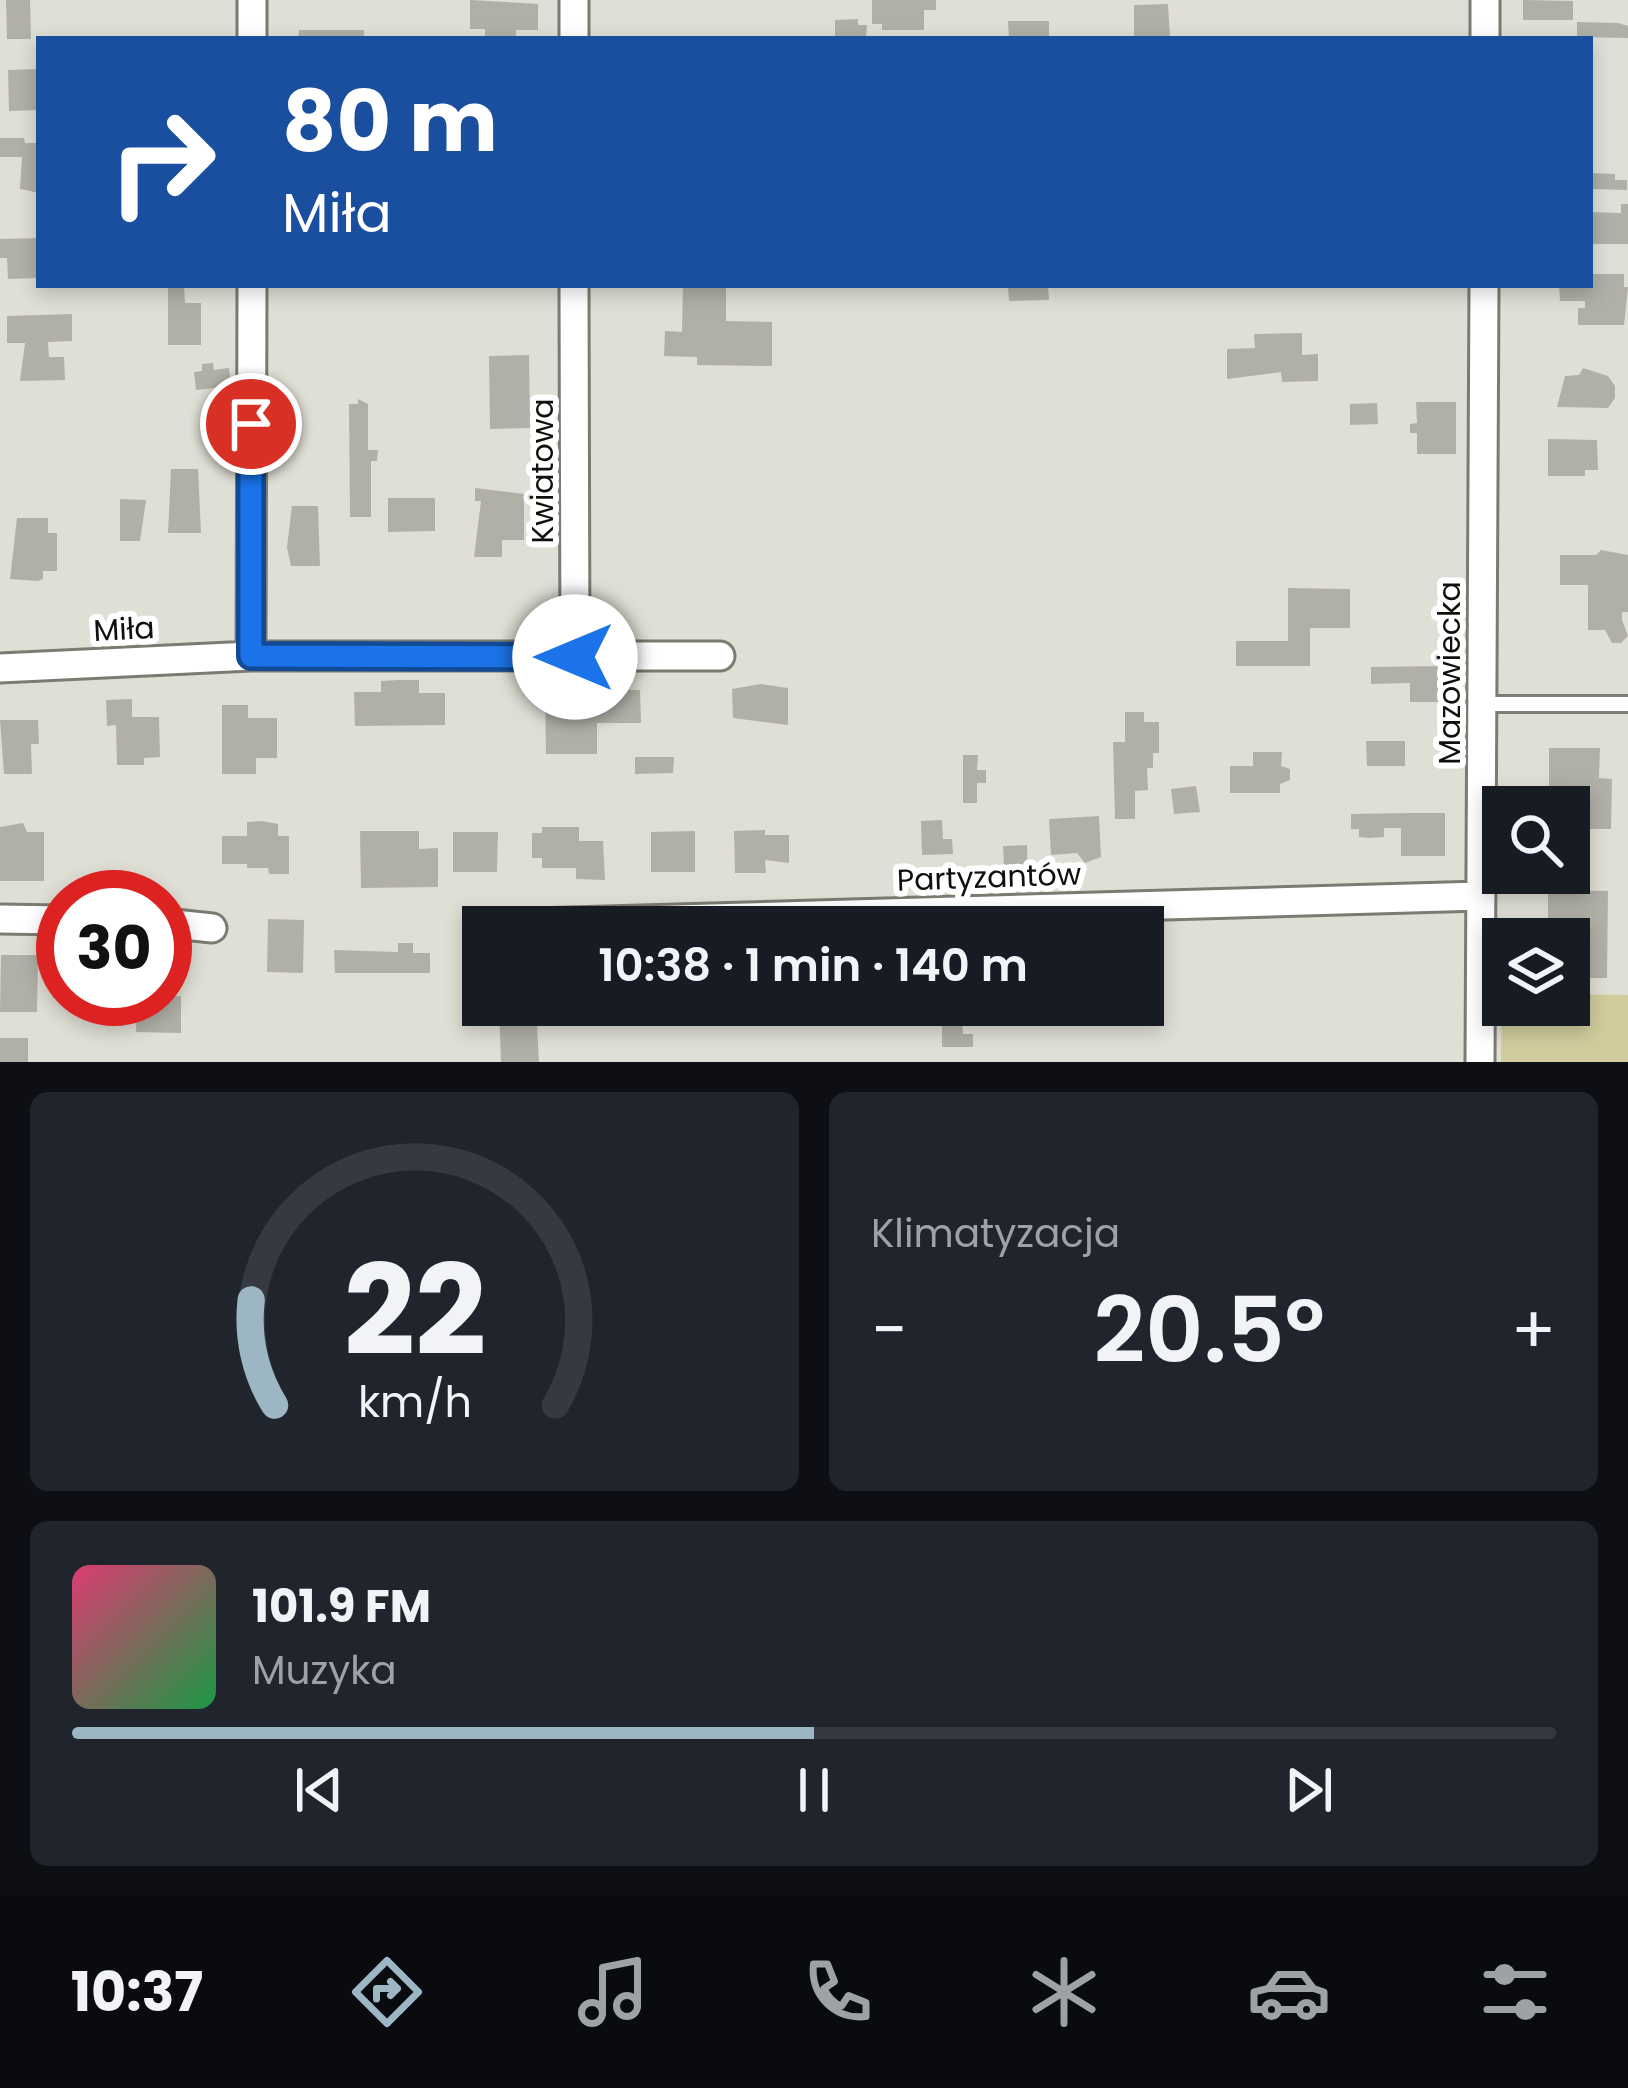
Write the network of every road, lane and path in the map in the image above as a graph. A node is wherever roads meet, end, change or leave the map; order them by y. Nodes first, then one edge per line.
1 (252, 0) edge
2 (574, 0) edge
3 (1485, 0) edge
4 (252, 36) edge
5 (574, 36) edge
6 (1485, 36) edge
7 (252, 288) edge
8 (574, 288) edge
9 (1484, 288) edge
10 (251, 656) junction
11 (720, 656) dead end
12 (575, 657) junction
13 (0, 668) edge
14 (1482, 704) junction
15 (1628, 704) edge
16 (1481, 896) junction
17 (1130, 906) edge
18 (0, 919) edge
19 (36, 920) edge
20 (192, 925) edge
21 (212, 928) dead end
22 (1480, 1062) edge

1 - 4 street
2 - 5 street
3 - 6 street
7 - 10 street
8 - 12 street, Kwiatowa
9 - 14 street, Mazowiecka
10 - 12 street, Miła
10 - 13 street, Miła
11 - 12 street, Miła
14 - 15 lane
14 - 16 street, Mazowiecka
16 - 17 street, Partyzantów
16 - 22 street, Mazowiecka
18 - 19 street
20 - 21 street

